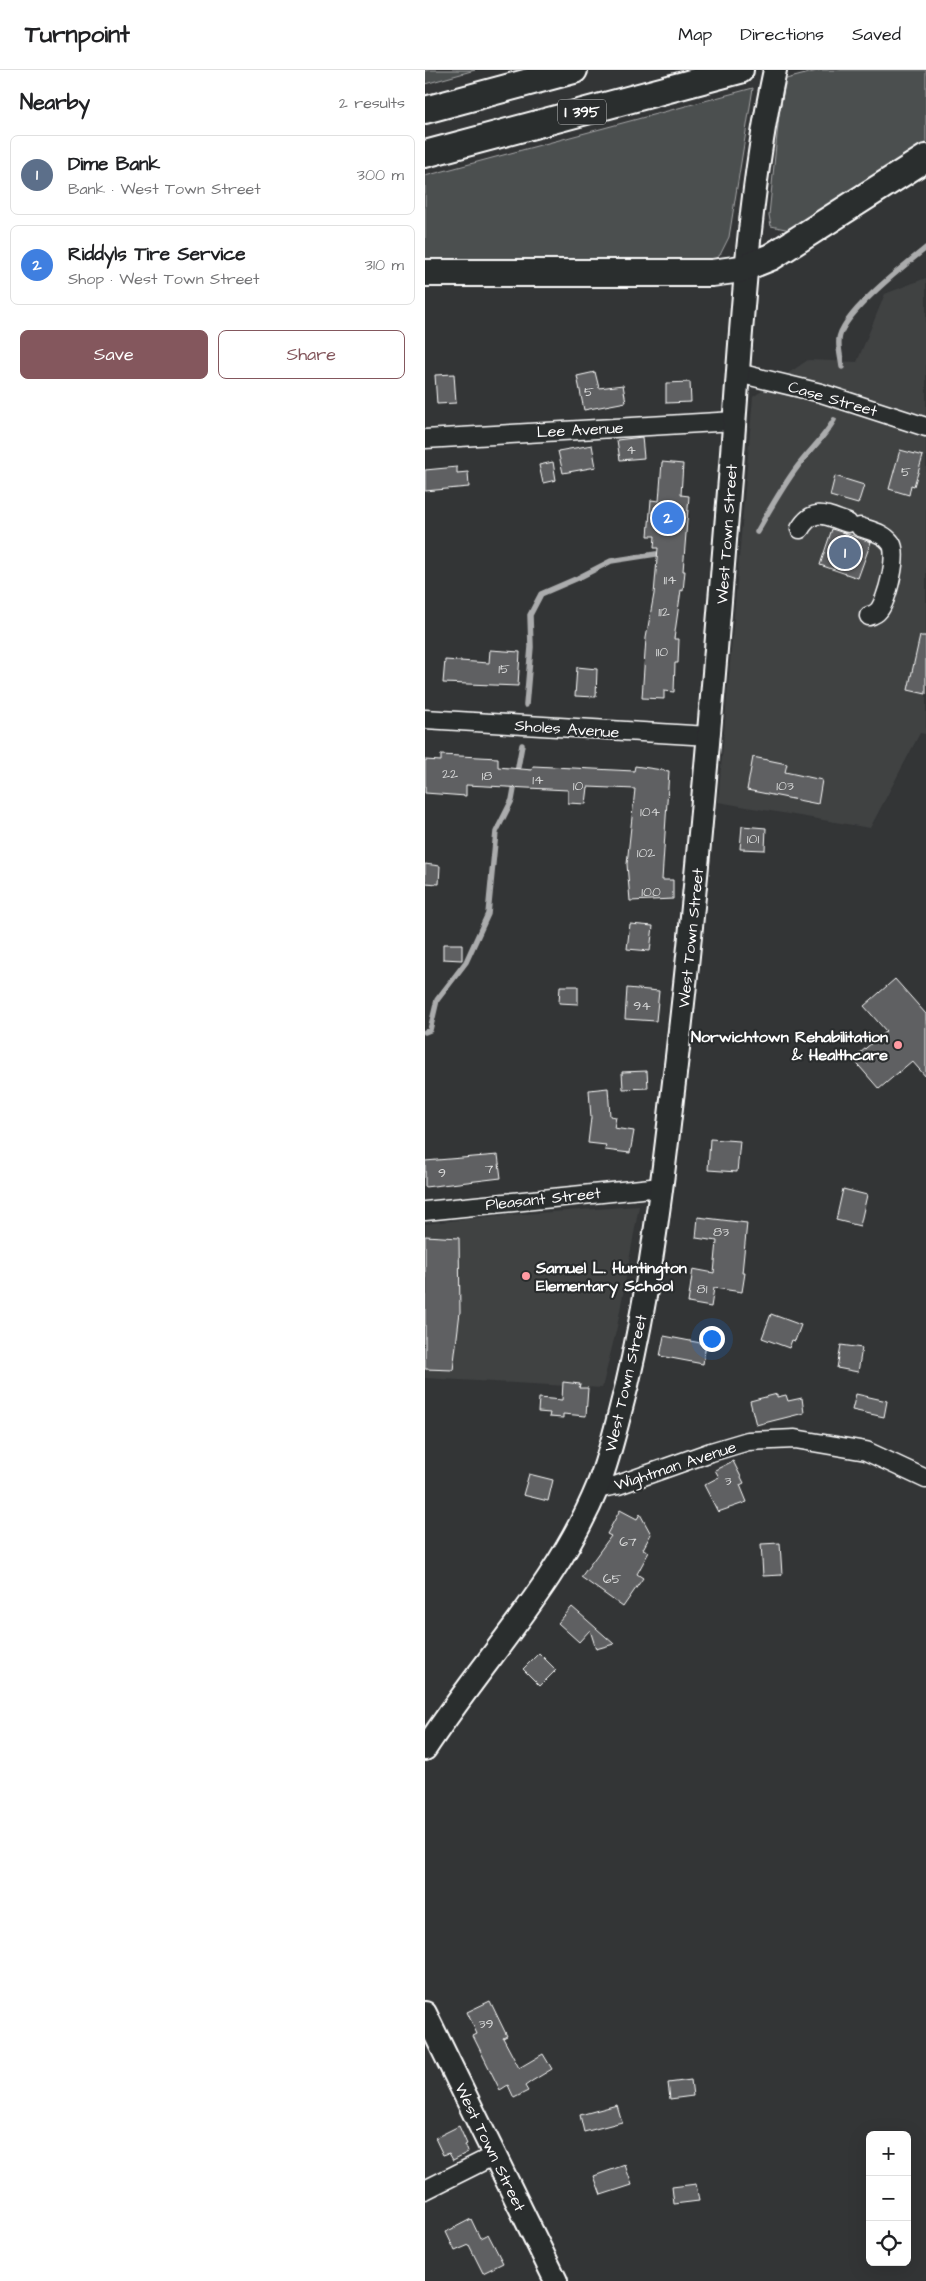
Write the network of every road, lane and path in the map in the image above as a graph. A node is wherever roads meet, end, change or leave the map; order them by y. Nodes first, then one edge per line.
1 (574, 70) edge
2 (739, 70) edge
3 (775, 70) edge
4 (425, 110) edge
5 (425, 154) edge
6 (926, 158) edge
7 (747, 268) junction
8 (425, 273) edge
9 (738, 373) junction
10 (735, 421) junction
11 (926, 426) edge
12 (425, 439) edge
13 (801, 529) dead end
14 (869, 616) dead end
15 (425, 719) edge
16 (709, 736) junction
17 (661, 1187) junction
18 (425, 1211) edge
19 (926, 1479) edge
20 (597, 1489) junction
21 (425, 1749) edge
22 (425, 2013) edge
23 (495, 2155) junction
24 (425, 2190) edge
25 (557, 2281) edge

1 - 4 highway, I 395
2 - 5 highway, I 395
3 - 7 main road, West Town Street
6 - 7 highway
7 - 8 highway
7 - 9 main road, West Town Street
9 - 10 main road, West Town Street
9 - 11 street, Case Street
10 - 12 street, Lee Avenue
10 - 16 main road, West Town Street
13 - 14 street
15 - 16 street, Sholes Avenue
16 - 17 main road, West Town Street
17 - 18 street, Pleasant Street
17 - 20 main road, West Town Street
19 - 20 street, Wightman Avenue
20 - 21 main road, West Town Street
22 - 23 main road, West Town Street
23 - 24 street
23 - 25 main road, West Town Street

